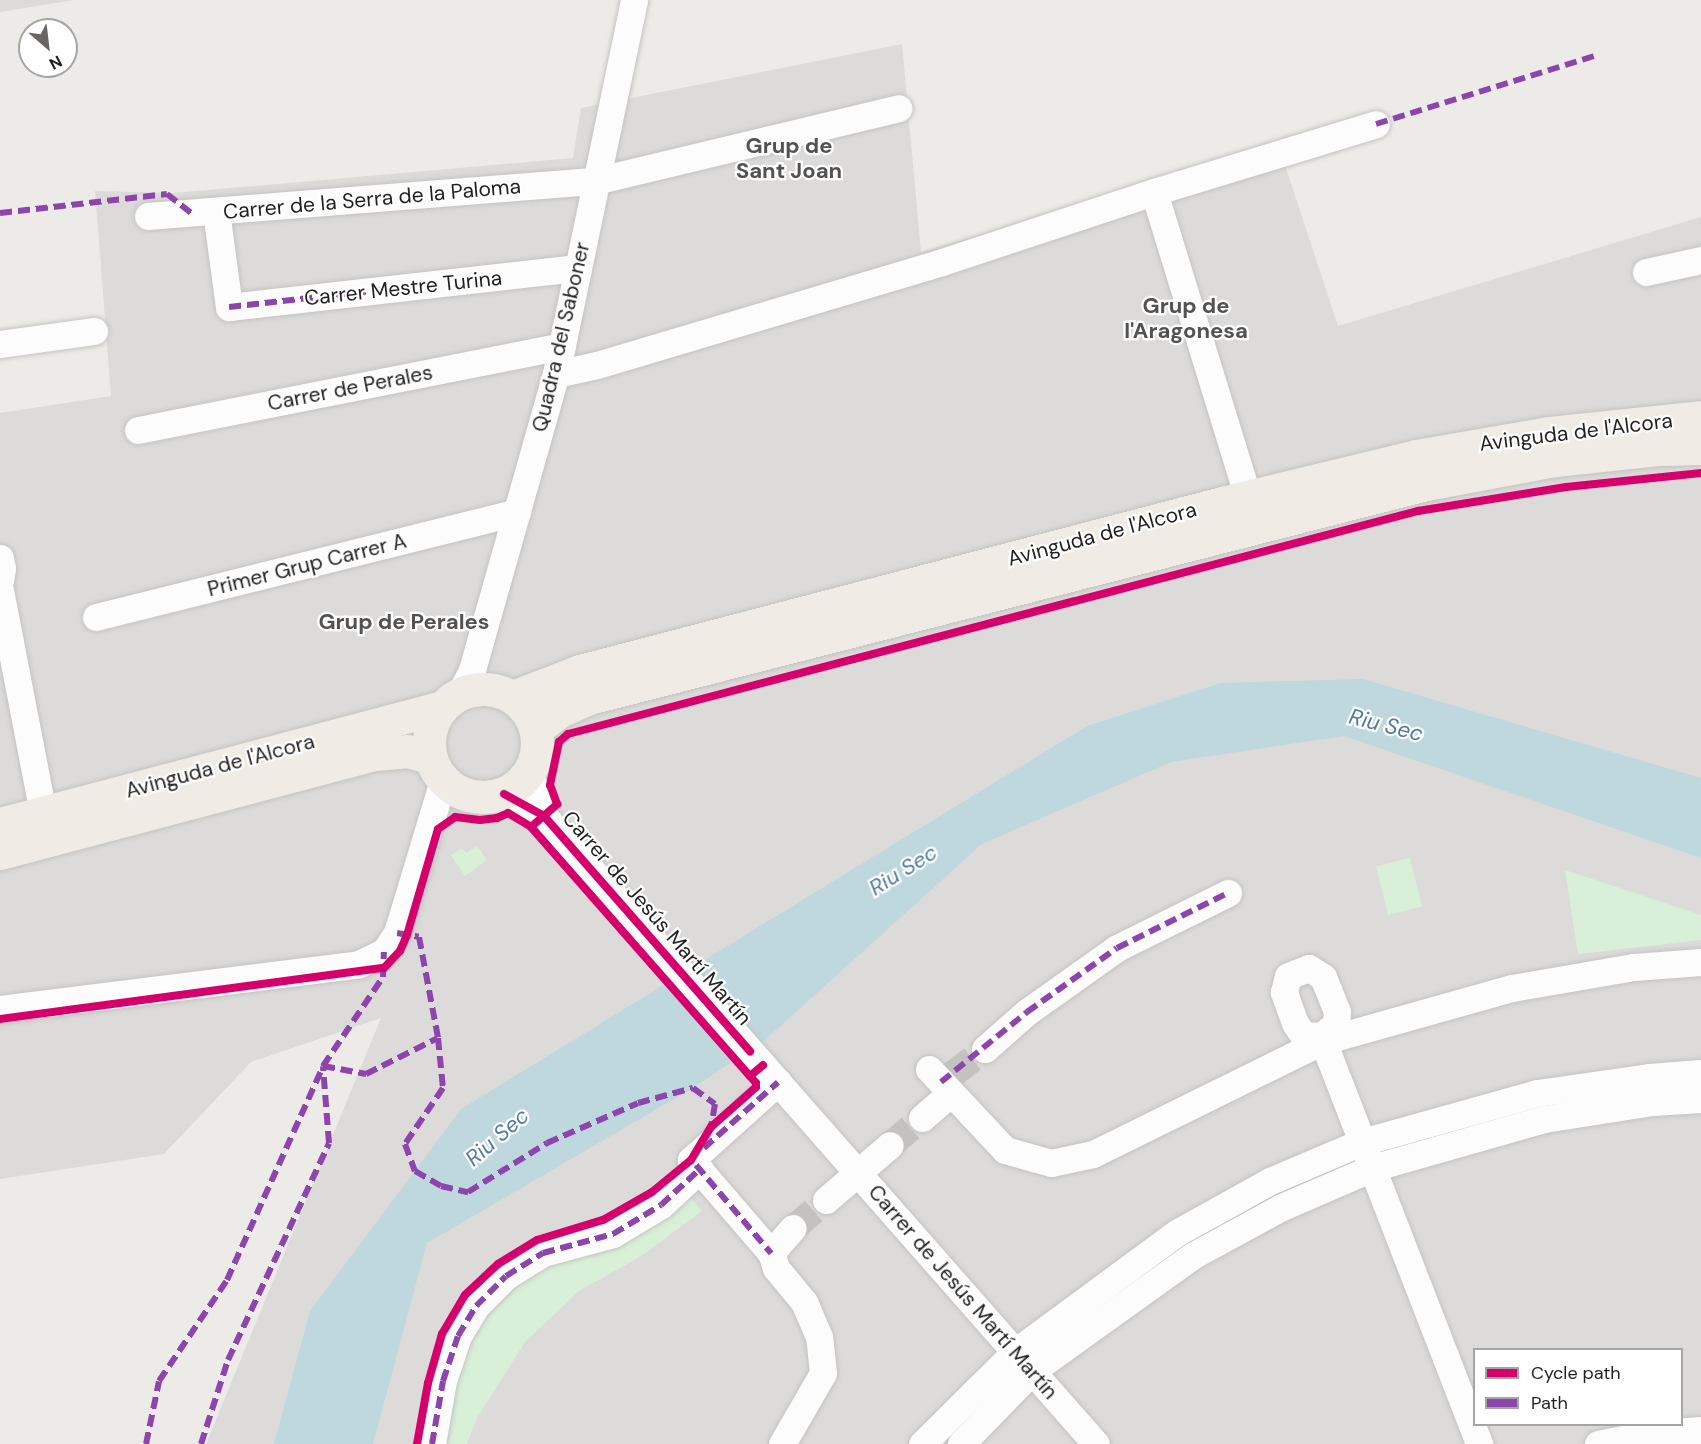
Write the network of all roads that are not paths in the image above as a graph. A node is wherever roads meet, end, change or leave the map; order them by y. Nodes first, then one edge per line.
1 (634, 0) edge
2 (898, 108) dead end
3 (1376, 124) dead end
4 (595, 181) junction
5 (1154, 192) junction
6 (216, 211) junction
7 (148, 216) dead end
8 (1701, 261) edge
9 (578, 268) junction
10 (1646, 272) dead end
11 (94, 331) dead end
12 (0, 344) edge
13 (562, 346) junction
14 (556, 374) junction
15 (1701, 417) edge
16 (138, 430) dead end
17 (1701, 448) edge
18 (1248, 497) junction
19 (518, 512) junction
20 (0, 558) edge
21 (0, 580) edge
22 (0, 590) edge
23 (96, 617) dead end
24 (474, 691) junction
25 (536, 729) junction
26 (436, 769) junction
27 (529, 772) junction
28 (504, 794) junction
29 (43, 813) junction
30 (543, 816) junction
31 (0, 824) edge
32 (0, 853) edge
33 (1228, 893) dead end
34 (1701, 962) edge
35 (0, 1009) edge
36 (1322, 1038) junction
37 (985, 1049) tunnel mouth
38 (1701, 1073) edge
39 (778, 1082) junction
40 (1701, 1099) edge
41 (921, 1118) tunnel mouth
42 (1362, 1142) junction
43 (890, 1144) tunnel mouth
44 (696, 1165) junction
45 (1372, 1168) junction
46 (858, 1173) junction
47 (826, 1200) tunnel mouth
48 (793, 1228) tunnel mouth
49 (771, 1253) junction
50 (1024, 1362) junction
51 (1701, 1430) edge
52 (432, 1444) edge
53 (782, 1444) edge
54 (922, 1444) edge
55 (961, 1444) edge
56 (1096, 1444) edge
57 (1479, 1444) edge
58 (1598, 1444) edge

1 - 4 street, Quadra del Saboner
2 - 4 street, Carrer de la Serra de la Paloma
3 - 5 street
4 - 6 street, Carrer de la Serra de la Paloma
4 - 9 street, Quadra del Saboner
5 - 14 street
5 - 18 street
6 - 7 street, Carrer de la Serra de la Paloma
6 - 9 street, Carrer Mestre Turina
8 - 10 street
9 - 13 street, Quadra del Saboner
11 - 12 street
13 - 14 street, Quadra del Saboner
13 - 16 street, Carrer de Perales
14 - 19 street, Quadra del Saboner
15 - 18 main road, Avinguda de l'Alcora
17 - 25 main road, Avinguda de l'Alcora
18 - 24 main road, Avinguda de l'Alcora
19 - 23 street, Primer Grup Carrer A
19 - 24 street, Quadra del Saboner
20 - 21 street
22 - 29 street
24 - 25 main road
24 - 26 main road
24 - 29 main road, Avinguda de l'Alcora
25 - 27 main road
26 - 28 main road
26 - 32 main road, Avinguda de l'Alcora
26 - 35 street
27 - 28 main road
27 - 30 street, Carrer de Jesús Martí Martín
28 - 30 street, Carrer de Jesús Martí Martín
29 - 31 main road, Avinguda de l'Alcora
30 - 39 street, Carrer de Jesús Martí Martín
33 - 37 street
34 - 36 street
36 - 41 street
36 - 42 street
38 - 42 street
39 - 44 street
39 - 46 street, Carrer de Jesús Martí Martín
40 - 45 street
42 - 45 street
42 - 50 street
43 - 46 street
44 - 49 street
44 - 52 street
45 - 50 street
45 - 57 street
46 - 47 street
46 - 50 street, Carrer de Jesús Martí Martín
48 - 49 street
49 - 53 street
50 - 54 street
50 - 55 street
50 - 56 street, Carrer de Jesús Martí Martín
51 - 58 street

